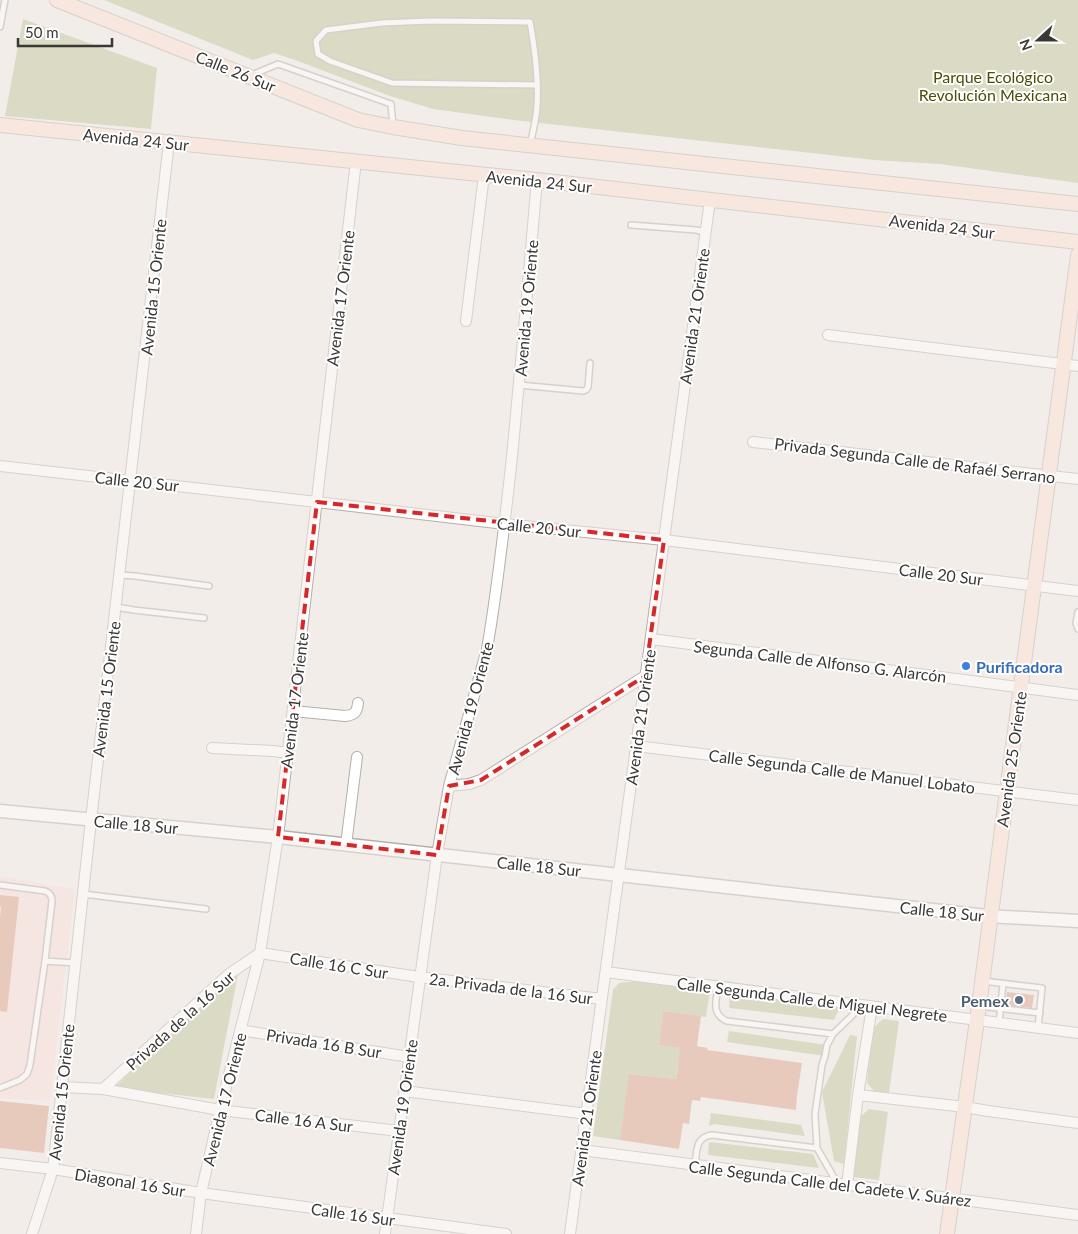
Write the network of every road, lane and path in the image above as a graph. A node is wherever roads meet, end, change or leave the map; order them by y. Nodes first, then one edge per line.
1 (5, 0) edge
2 (57, 0) edge
3 (0, 27) edge
4 (249, 77) junction
5 (537, 85) junction
6 (0, 125) edge
7 (394, 127) junction
8 (169, 142) junction
9 (530, 146) junction
10 (356, 161) junction
11 (484, 175) junction
12 (537, 180) junction
13 (710, 200) junction
14 (1078, 204) edge
15 (631, 225) dead end
16 (706, 232) junction
17 (1078, 242) edge
18 (1078, 255) edge
19 (466, 321) dead end
20 (828, 335) dead end
21 (590, 363) dead end
22 (1063, 364) junction
23 (1078, 366) edge
24 (519, 385) junction
25 (753, 442) dead end
26 (0, 466) edge
27 (1049, 476) junction
28 (1078, 479) edge
29 (130, 481) junction
30 (317, 502) junction
31 (505, 524) junction
32 (664, 540) junction
33 (120, 575) junction
34 (1034, 585) junction
35 (209, 586) dead end
36 (1078, 591) edge
37 (116, 607) junction
38 (1078, 612) edge
39 (204, 618) dead end
40 (1078, 629) edge
41 (651, 639) junction
42 (645, 676) junction
43 (1021, 687) junction
44 (1078, 695) edge
45 (358, 703) dead end
46 (293, 711) junction
47 (636, 746) junction
48 (212, 748) dead end
49 (288, 753) junction
50 (357, 758) dead end
51 (450, 786) junction
52 (1007, 791) junction
53 (1078, 800) edge
54 (0, 812) edge
55 (91, 820) junction
56 (278, 837) junction
57 (346, 845) junction
58 (437, 855) junction
59 (619, 875) junction
60 (0, 885) edge
61 (83, 894) junction
62 (206, 910) dead end
63 (990, 916) junction
64 (1078, 921) edge
65 (260, 953) junction
66 (45, 961) junction
67 (75, 963) junction
68 (606, 972) junction
69 (419, 977) junction
70 (982, 981) junction
71 (1003, 984) junction
72 (718, 987) junction
73 (602, 999) junction
74 (867, 1006) junction
75 (1001, 1008) junction
76 (978, 1013) junction
77 (1040, 1013) junction
78 (999, 1023) junction
79 (1038, 1028) junction
80 (240, 1030) junction
81 (1078, 1033) edge
82 (833, 1034) junction
83 (408, 1057) junction
84 (62, 1087) junction
85 (0, 1088) edge
86 (103, 1089) junction
87 (404, 1092) junction
88 (858, 1095) junction
89 (965, 1107) junction
90 (220, 1110) junction
91 (587, 1114) junction
92 (1078, 1123) edge
93 (398, 1131) junction
94 (817, 1148) junction
95 (582, 1150) junction
96 (0, 1163) edge
97 (695, 1165) junction
98 (53, 1169) junction
99 (842, 1184) junction
100 (201, 1193) junction
101 (952, 1199) junction
102 (1078, 1214) edge
103 (387, 1218) junction
104 (32, 1234) edge
105 (196, 1234) edge
106 (385, 1234) edge
107 (506, 1234) edge
108 (570, 1234) edge
109 (948, 1234) edge

1 - 3 lane
2 - 4 main road, Calle 26 Sur
4 - 7 main road, Calle 26 Sur
4 - 7 lane
5 - 5 lane
5 - 9 lane
6 - 8 main road, Avenida 24 Sur
7 - 9 main road
8 - 10 main road, Avenida 24 Sur
8 - 29 street, Avenida 15 Oriente
9 - 14 main road
10 - 11 main road, Avenida 24 Sur
10 - 30 street, Avenida 17 Oriente
11 - 12 main road, Avenida 24 Sur
11 - 19 street
12 - 13 main road, Avenida 24 Sur
12 - 24 street, Avenida 19 Oriente
13 - 16 street, Avenida 21 Oriente
13 - 17 main road, Avenida 24 Sur
15 - 16 lane
16 - 32 street, Avenida 21 Oriente
18 - 22 main road, Avenida 25 Oriente
20 - 22 street
21 - 24 lane
22 - 23 street
22 - 27 main road, Avenida 25 Oriente
24 - 31 street, Avenida 19 Oriente
25 - 27 street, Privada Segunda Calle de Rafaél Serrano
26 - 29 street, Calle 20 Sur
27 - 28 street, Privada Segunda Calle de Rafaél Serrano
27 - 34 main road, Avenida 25 Oriente
29 - 30 street, Calle 20 Sur
29 - 33 street, Avenida 15 Oriente
30 - 31 street, Calle 20 Sur
30 - 46 street, Avenida 17 Oriente
31 - 32 street, Calle 20 Sur
31 - 51 street, Avenida 19 Oriente
32 - 34 street, Calle 20 Sur
32 - 41 street, Avenida 21 Oriente
33 - 35 lane
33 - 37 street, Avenida 15 Oriente
34 - 36 street, Calle 20 Sur
34 - 43 main road, Avenida 25 Oriente
37 - 39 lane
37 - 55 street, Avenida 15 Oriente
38 - 40 lane
41 - 42 street, Avenida 21 Oriente
41 - 43 street, Segunda Calle de Alfonso G. Alarcón
42 - 47 street, Avenida 21 Oriente
42 - 51 street
43 - 44 street, Segunda Calle de Alfonso G. Alarcón
43 - 52 main road, Avenida 25 Oriente
45 - 46 street
46 - 49 street, Avenida 17 Oriente
47 - 52 street, Calle Segunda Calle de Manuel Lobato
47 - 59 street, Avenida 21 Oriente
48 - 49 street
49 - 56 street, Avenida 17 Oriente
50 - 57 street
51 - 58 street, Avenida 19 Oriente
52 - 53 street, Calle Segunda Calle de Manuel Lobato
52 - 63 main road, Avenida 25 Oriente
54 - 55 street, Calle 18 Sur
55 - 56 street, Calle 18 Sur
55 - 61 street, Avenida 15 Oriente
56 - 57 street, Calle 18 Sur
56 - 65 street, Avenida 17 Oriente
57 - 58 street, Calle 18 Sur
58 - 59 street, Calle 18 Sur
58 - 69 street, Avenida 19 Oriente
59 - 63 street, Calle 18 Sur
59 - 68 street, Avenida 21 Oriente
60 - 66 lane
61 - 62 lane
61 - 67 street, Avenida 15 Oriente
63 - 64 street, Calle 18 Sur
63 - 70 main road, Avenida 25 Oriente
65 - 69 street, Calle 16 C Sur
65 - 80 street, Avenida 17 Oriente
65 - 86 street, Privada de la 16 Sur
66 - 67 lane
66 - 85 lane
67 - 84 street, Avenida 15 Oriente
68 - 72 street, Calle Segunda Calle de Miguel Negrete
68 - 73 street, Avenida 21 Oriente
69 - 73 street, 2a. Privada de la 16 Sur
69 - 83 street, Avenida 19 Oriente
70 - 71 lane
70 - 76 main road, Avenida 25 Oriente
71 - 75 lane
71 - 77 lane
72 - 74 street, Calle Segunda Calle de Miguel Negrete
72 - 82 lane
73 - 91 street, Avenida 21 Oriente
74 - 76 street, Calle Segunda Calle de Miguel Negrete
74 - 82 lane
74 - 88 street
75 - 76 lane
75 - 77 lane
75 - 78 lane
76 - 78 street, Calle Segunda Calle de Miguel Negrete
76 - 89 main road, Avenida 25 Oriente
77 - 79 lane
78 - 79 street, Calle Segunda Calle de Miguel Negrete
79 - 81 street, Calle Segunda Calle de Miguel Negrete
80 - 83 street, Privada 16 B Sur
80 - 90 street, Avenida 17 Oriente
82 - 94 lane
83 - 87 street, Avenida 19 Oriente
84 - 86 street, Calle 16 A Sur
84 - 98 street, Avenida 15 Oriente
86 - 90 street, Calle 16 A Sur
87 - 91 street
87 - 93 street, Avenida 19 Oriente
88 - 89 street
88 - 99 street
89 - 92 street
89 - 101 main road, Avenida 25 Oriente
90 - 93 street, Calle 16 A Sur
90 - 100 street, Avenida 17 Oriente
91 - 95 street, Avenida 21 Oriente
93 - 103 street, Avenida 19 Oriente
94 - 97 lane
94 - 99 lane
95 - 97 street, Calle Segunda Calle del Cadete V. Suárez
95 - 108 street, Avenida 21 Oriente
96 - 98 street, Diagonal 16 Sur
97 - 99 street, Calle Segunda Calle del Cadete V. Suárez
98 - 100 street, Diagonal 16 Sur
98 - 104 street, Avenida 15 Oriente
99 - 101 street, Calle Segunda Calle del Cadete V. Suárez
100 - 103 street, Calle 16 Sur
100 - 105 street, Avenida 17 Oriente
101 - 102 street, Calle Segunda Calle del Cadete V. Suárez
101 - 109 main road, Avenida 25 Oriente
103 - 106 street, Avenida 19 Oriente
103 - 107 street, Calle 16 Sur

